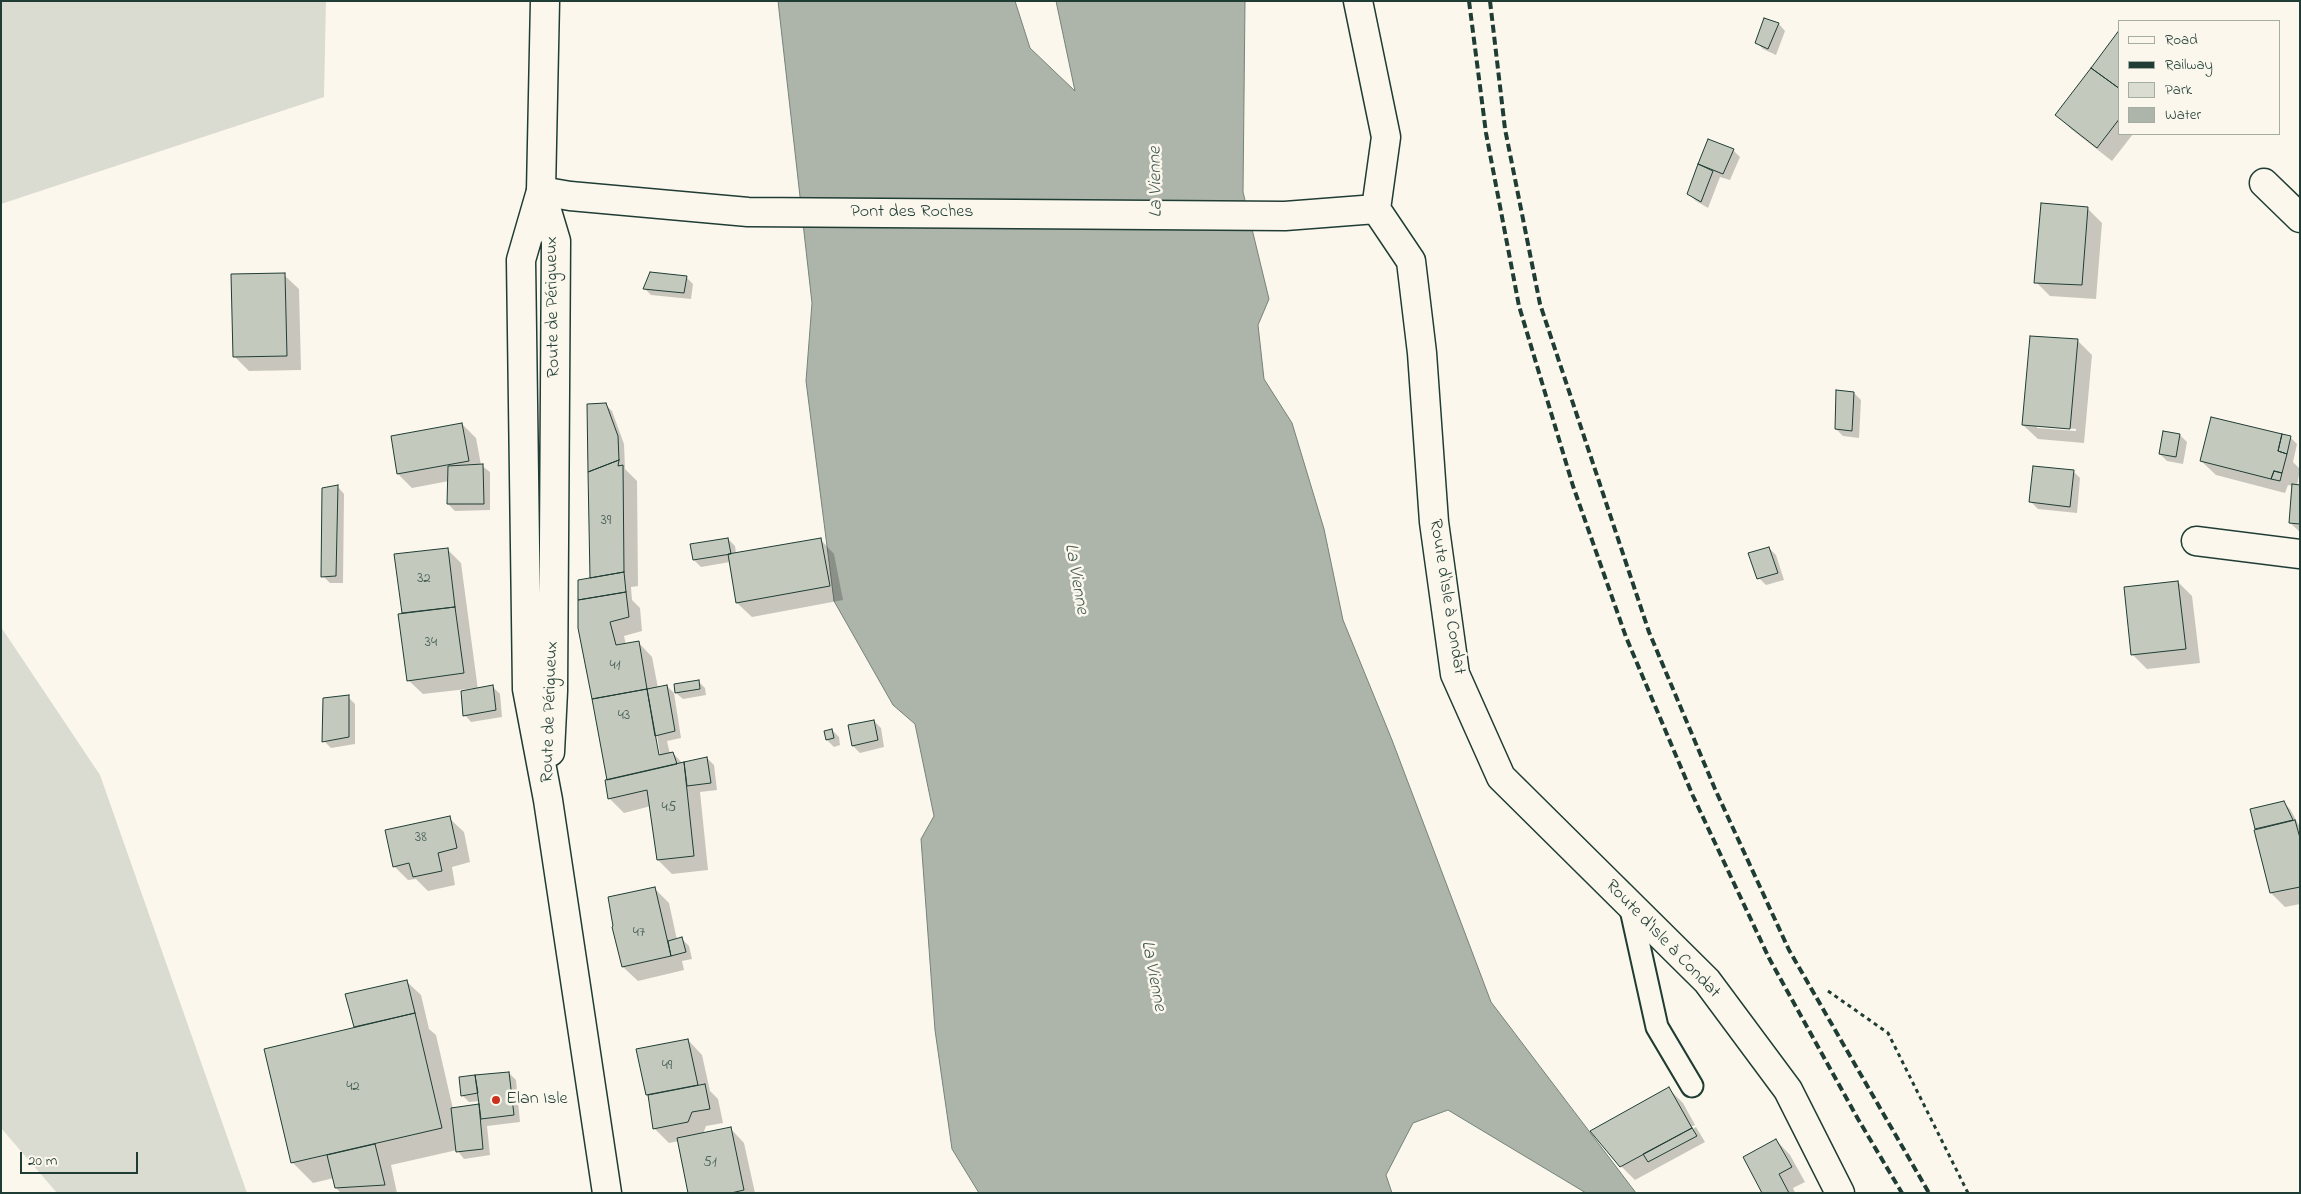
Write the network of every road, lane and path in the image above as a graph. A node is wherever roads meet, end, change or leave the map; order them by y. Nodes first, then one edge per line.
1 (545, 1) edge
2 (1358, 1) edge
3 (2264, 183) dead end
4 (541, 191) junction
5 (1376, 209) junction
6 (2300, 218) edge
7 (2196, 542) dead end
8 (2300, 554) edge
9 (1630, 905) junction
10 (1828, 991) dead end
11 (1692, 1086) dead end
12 (607, 1193) edge
13 (1840, 1193) edge
14 (1968, 1193) edge

1 - 4 street, Route de Périgueux
2 - 5 street
3 - 6 street
4 - 5 street, Pont des Roches
4 - 12 street, Route de Périgueux
5 - 9 street, Route d'Isle à Condat
7 - 8 street
9 - 11 lane
9 - 13 street, Route d'Isle à Condat
10 - 14 path

